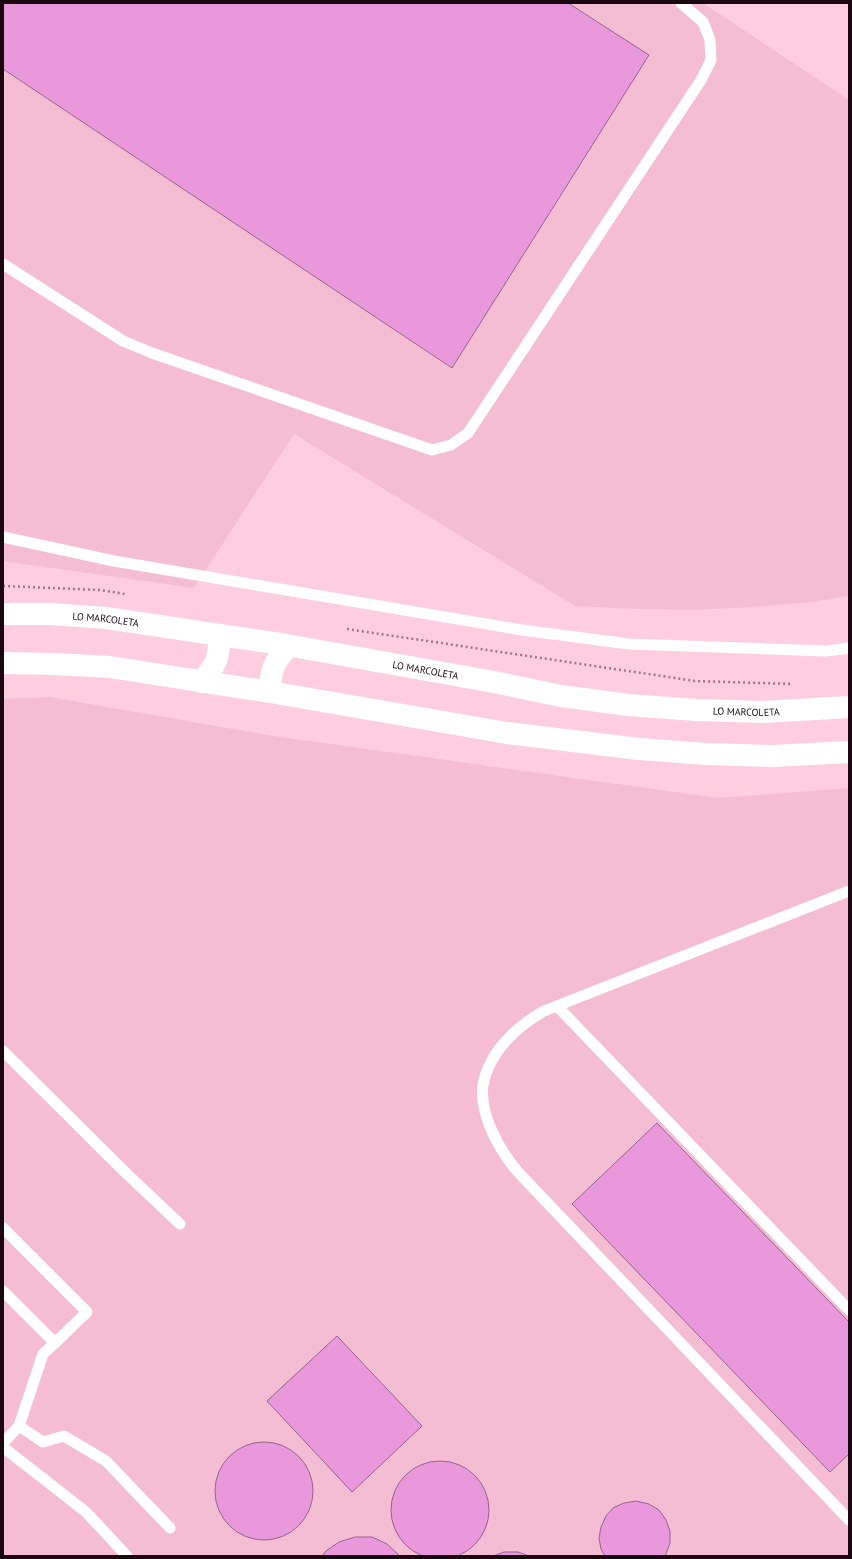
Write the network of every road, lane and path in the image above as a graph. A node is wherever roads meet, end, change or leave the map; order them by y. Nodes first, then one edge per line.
1 (681, 3) edge
2 (3, 264) edge
3 (3, 537) edge
4 (3, 586) edge
5 (130, 595) dead end
6 (3, 614) edge
7 (344, 628) dead end
8 (219, 635) junction
9 (289, 646) junction
10 (849, 648) edge
11 (3, 663) edge
12 (201, 682) junction
13 (798, 684) dead end
14 (270, 692) junction
15 (849, 707) edge
16 (849, 752) edge
17 (849, 891) edge
18 (557, 1006) junction
19 (3, 1051) edge
20 (180, 1224) dead end
21 (3, 1228) edge
22 (3, 1291) edge
23 (849, 1310) edge
24 (55, 1344) junction
25 (19, 1426) junction
26 (3, 1443) edge
27 (3, 1447) edge
28 (849, 1520) edge
29 (170, 1528) dead end
30 (127, 1556) edge

1 - 2 lane
3 - 10 lane
4 - 5 path
6 - 8 main road, LO MARCOLETA
7 - 13 path
8 - 9 main road, LO MARCOLETA
8 - 12 main road
9 - 14 main road
9 - 15 main road, LO MARCOLETA
11 - 12 main road
12 - 14 main road
14 - 16 main road
17 - 18 lane
18 - 23 lane
18 - 28 lane
19 - 20 lane
21 - 24 lane
22 - 24 lane
24 - 25 lane
25 - 26 lane
25 - 29 lane
27 - 30 lane

